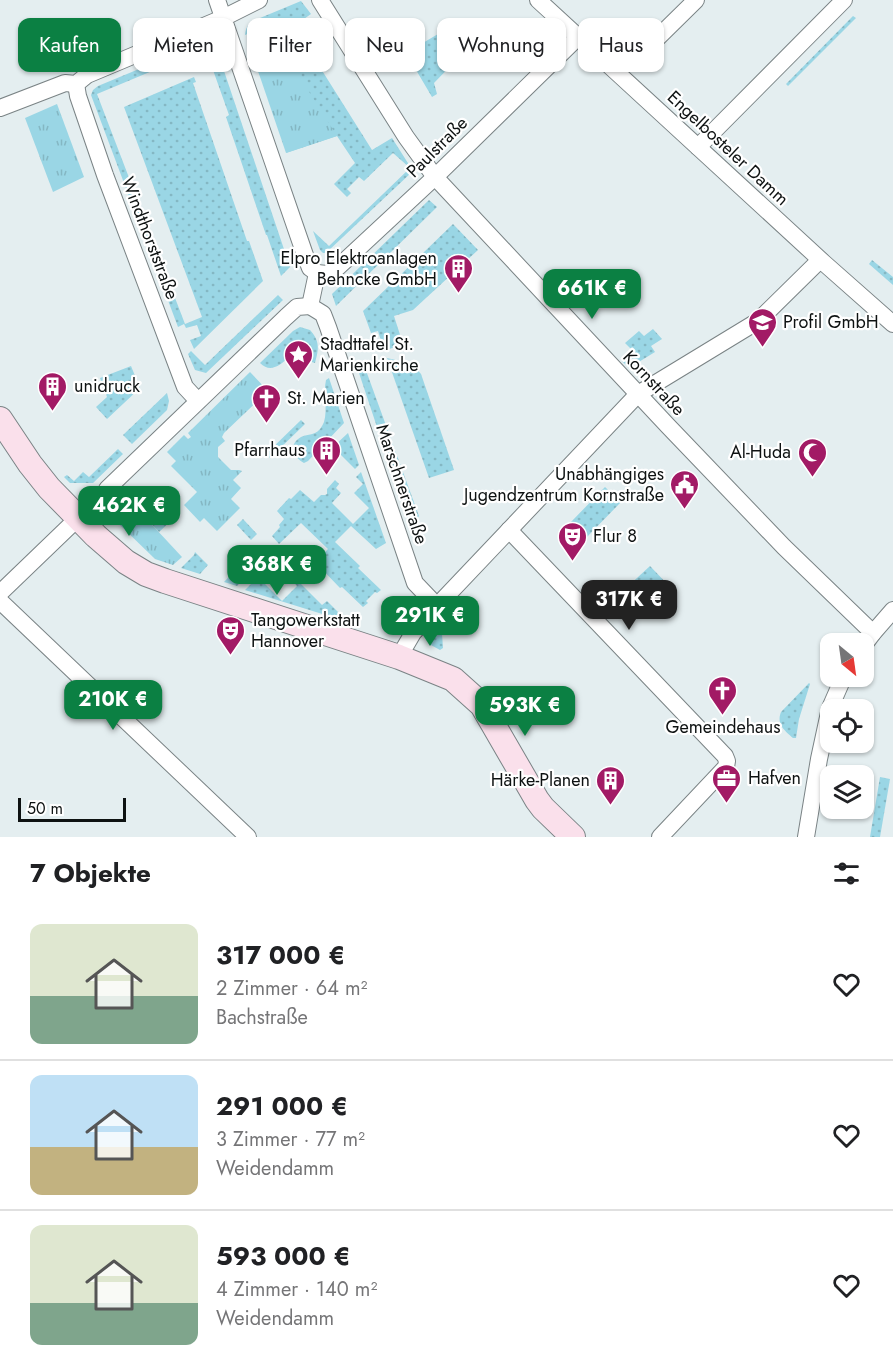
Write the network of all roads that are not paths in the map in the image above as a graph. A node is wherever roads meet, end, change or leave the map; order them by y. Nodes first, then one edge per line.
1 (217, 0) edge
2 (259, 0) edge
3 (320, 0) edge
4 (538, 0) edge
5 (696, 0) edge
6 (844, 0) edge
7 (222, 18) joint
8 (664, 32) edge
9 (578, 37) joint
10 (235, 55) edge
11 (133, 56) edge
12 (616, 72) edge
13 (76, 84) junction
14 (0, 108) edge
15 (698, 147) junction
16 (435, 177) junction
17 (820, 260) junction
18 (317, 273) junction
19 (310, 306) junction
20 (893, 324) edge
21 (638, 394) junction
22 (198, 401) junction
23 (0, 419) edge
24 (107, 489) dead end
25 (78, 518) junction
26 (509, 530) junction
27 (0, 593) edge
28 (0, 601) edge
29 (437, 606) junction
30 (893, 610) edge
31 (863, 633) edge
32 (873, 633) edge
33 (399, 657) junction
34 (839, 687) edge
35 (248, 837) edge
36 (573, 837) edge
37 (660, 837) edge
38 (806, 837) edge

1 - 7 street
2 - 7 street
3 - 16 street, Kornstraße
4 - 9 street, Engelbosteler Damm
5 - 8 street
6 - 15 street
9 - 16 street, Paulstraße
10 - 18 street
11 - 13 street
12 - 15 street, Engelbosteler Damm
13 - 14 street
13 - 22 street, Windthorststraße
15 - 17 street, Engelbosteler Damm
16 - 18 street, Paulstraße
16 - 21 street, Kornstraße
17 - 20 street, Engelbosteler Damm
17 - 21 street
18 - 19 street
19 - 22 street
19 - 29 street, Marschnerstraße
21 - 26 street
21 - 31 street, Kornstraße
22 - 24 street
23 - 25 main road
25 - 27 street
25 - 33 main road
26 - 29 street
26 - 37 street
28 - 35 street
29 - 33 street
30 - 32 street
33 - 36 main road
34 - 38 street

